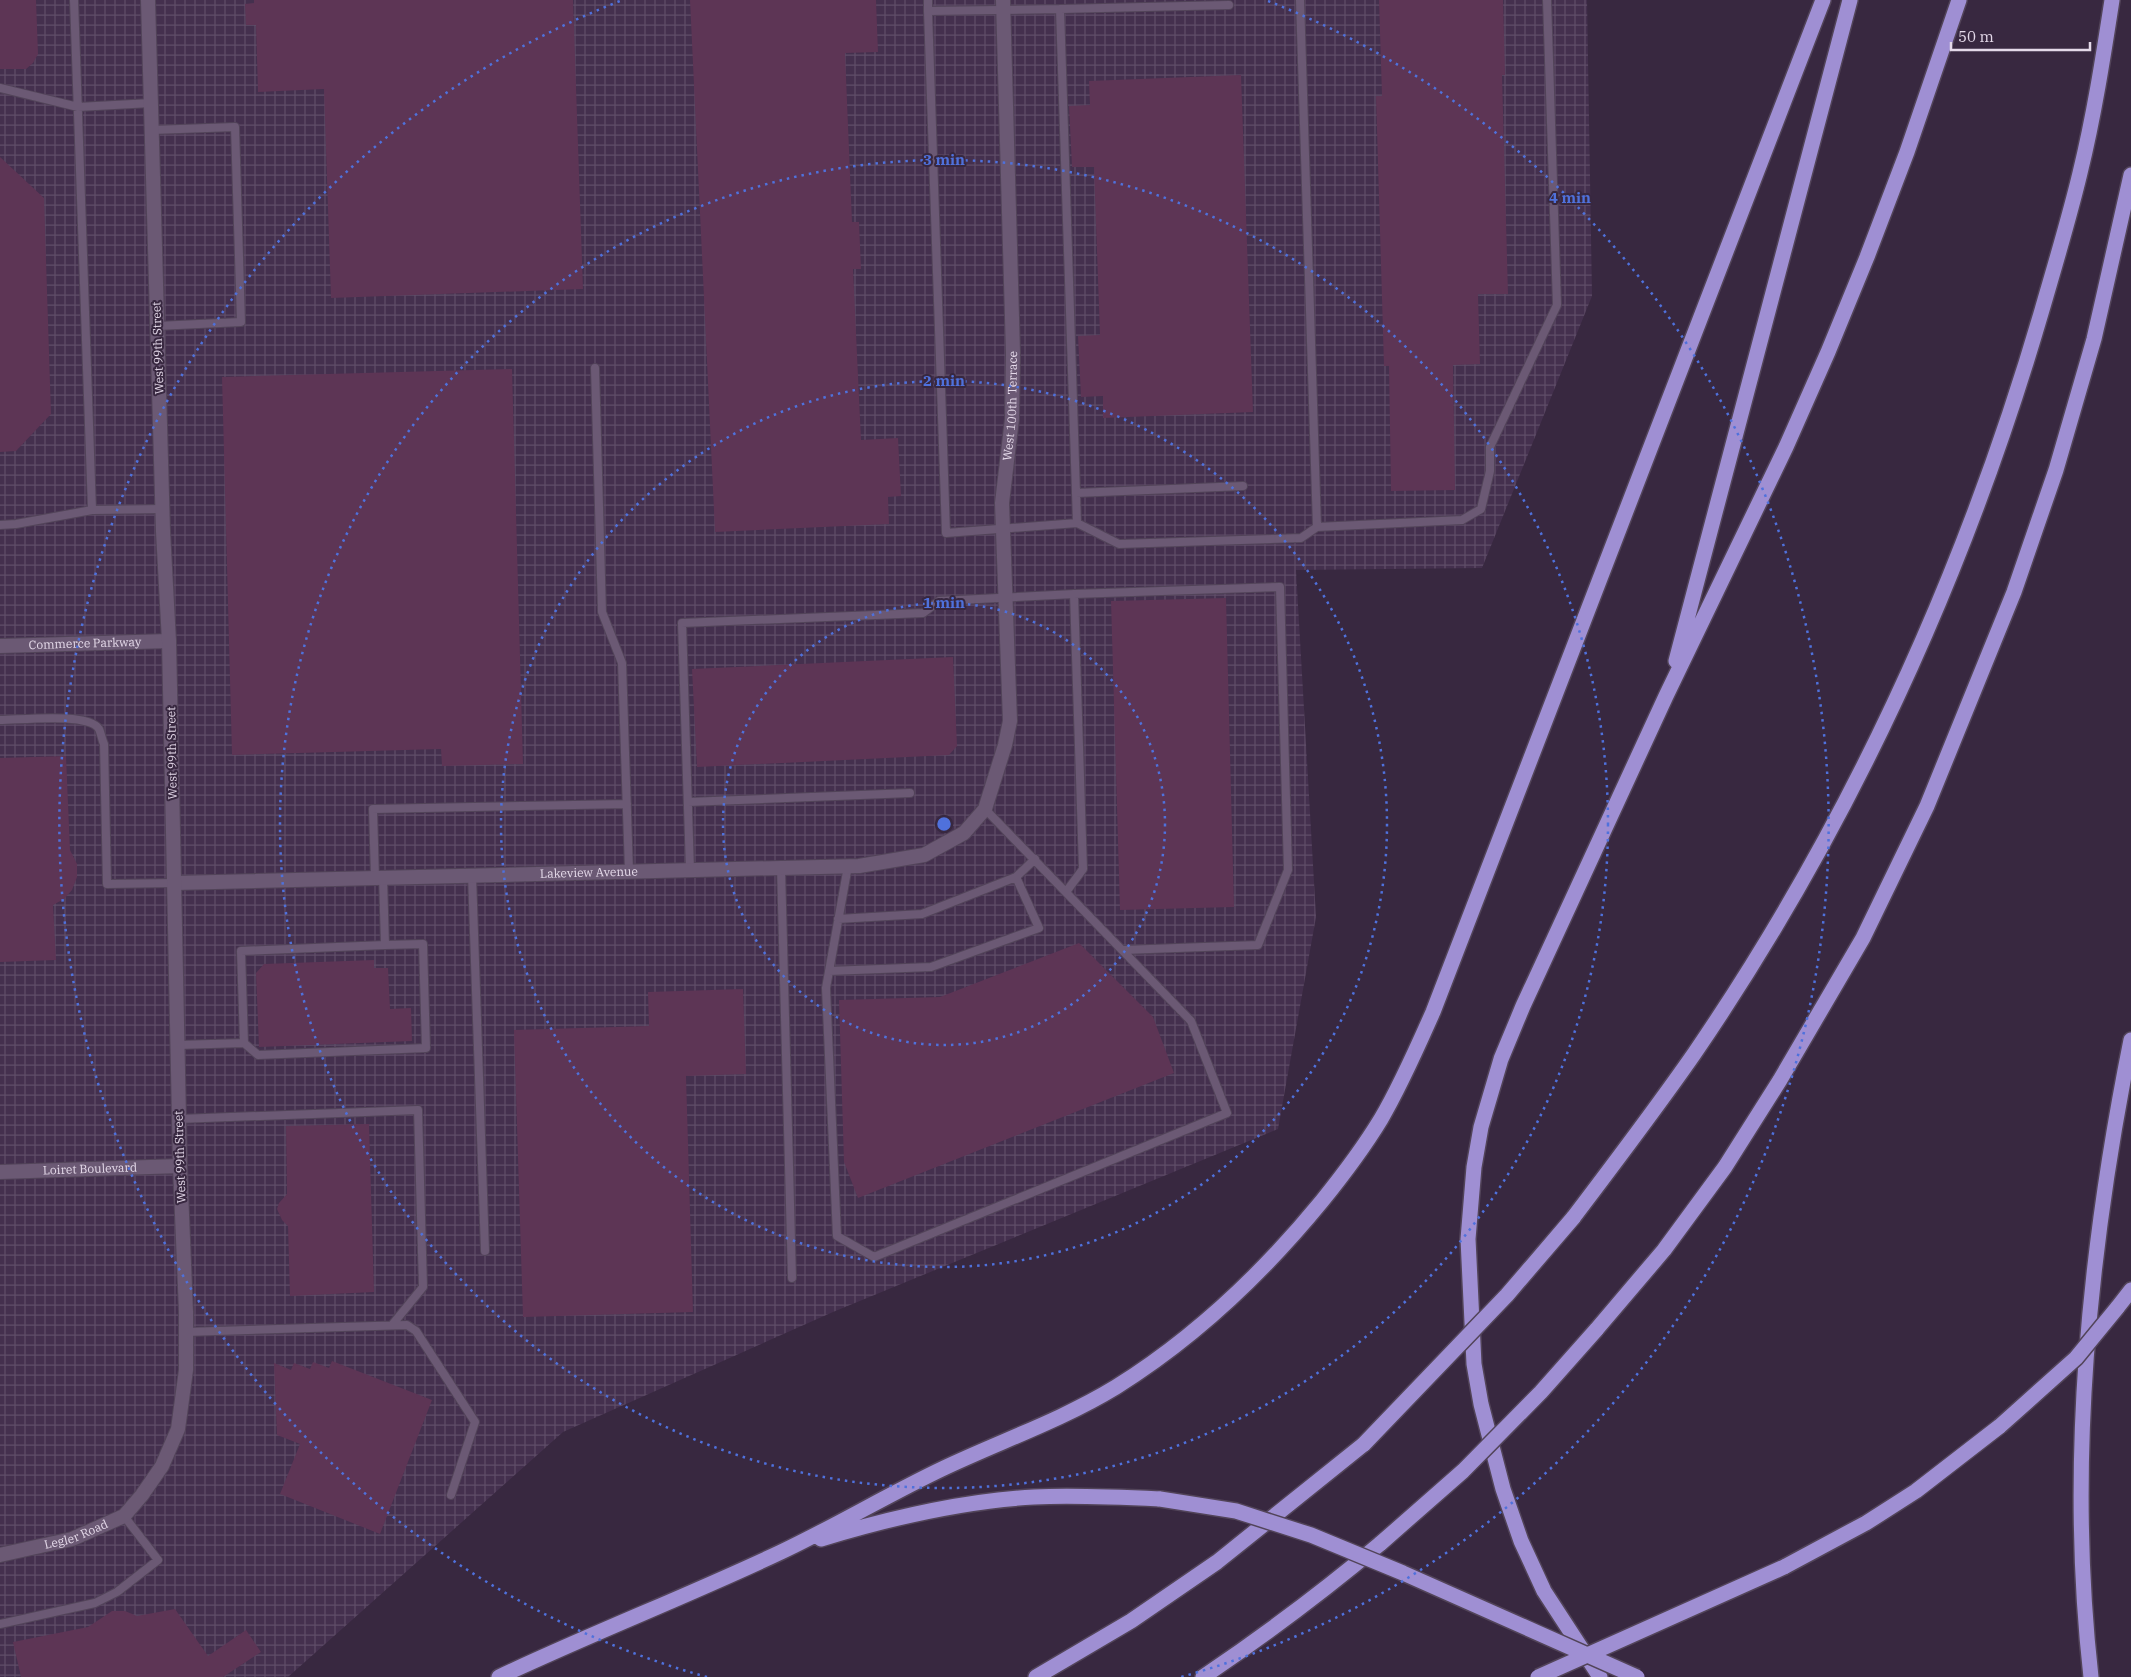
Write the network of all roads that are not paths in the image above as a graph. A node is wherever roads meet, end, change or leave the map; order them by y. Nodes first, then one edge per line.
1 (74, 0) edge
2 (148, 0) edge
3 (928, 0) edge
4 (1300, 0) edge
5 (1547, 0) edge
6 (1823, 0) edge
7 (1850, 0) edge
8 (1959, 0) edge
9 (2112, 0) edge
10 (1003, 5) edge
11 (1229, 5) dead end
12 (1060, 9) junction
13 (928, 11) junction
14 (0, 88) edge
15 (151, 103) junction
16 (78, 107) junction
17 (152, 130) junction
18 (2131, 175) edge
19 (157, 326) junction
20 (595, 368) dead end
21 (1244, 486) dead end
22 (1076, 493) junction
23 (162, 509) junction
24 (92, 510) junction
25 (1077, 523) junction
26 (0, 525) edge
27 (1317, 527) junction
28 (1002, 530) junction
29 (1074, 594) junction
30 (1004, 597) junction
31 (169, 641) junction
32 (0, 646) edge
33 (1666, 696) junction
34 (0, 720) edge
35 (910, 793) dead end
36 (688, 802) junction
37 (627, 804) junction
38 (986, 809) junction
39 (1035, 860) junction
40 (848, 866) junction
41 (781, 868) junction
42 (690, 870) junction
43 (629, 872) junction
44 (472, 875) junction
45 (1016, 877) junction
46 (379, 878) junction
47 (175, 883) junction
48 (1066, 892) junction
49 (838, 919) junction
50 (385, 945) junction
51 (1123, 950) junction
52 (829, 971) junction
53 (2131, 1040) edge
54 (244, 1043) junction
55 (178, 1045) junction
56 (179, 1119) junction
57 (180, 1166) junction
58 (0, 1172) edge
59 (486, 1251) dead end
60 (792, 1278) dead end
61 (2131, 1290) edge
62 (392, 1325) junction
63 (186, 1332) junction
64 (142, 1495) joint
65 (451, 1495) dead end
66 (124, 1516) junction
67 (781, 1552) junction
68 (0, 1555) edge
69 (0, 1624) edge
70 (498, 1677) edge
71 (1036, 1677) edge
72 (1203, 1677) edge
73 (1538, 1677) edge
74 (1600, 1677) edge
75 (1637, 1677) edge
76 (2091, 1677) edge

1 - 16 lane
2 - 15 street, West 99th Street
3 - 13 lane
4 - 27 lane
5 - 27 lane
6 - 67 highway
7 - 33 highway
8 - 33 highway
9 - 71 highway, bridge
10 - 12 lane
10 - 13 lane
10 - 28 street, West 100th Terrace
11 - 12 lane
12 - 22 lane
13 - 28 lane
14 - 16 lane
15 - 16 lane
15 - 17 street, West 99th Street
16 - 24 lane
17 - 19 street, West 99th Street
17 - 19 lane
18 - 72 highway, bridge
19 - 23 street, West 99th Street
20 - 37 lane
21 - 22 lane
22 - 25 lane
23 - 24 lane
23 - 31 street, West 99th Street
24 - 26 lane
25 - 27 lane
25 - 28 lane
28 - 30 street, West 100th Terrace
29 - 30 lane
29 - 48 lane
29 - 51 lane
30 - 36 lane
30 - 38 street, West 100th Terrace
31 - 32 street, Commerce Parkway
31 - 47 street, West 99th Street
33 - 74 highway
34 - 47 lane
35 - 36 lane
36 - 42 lane
37 - 43 lane
37 - 46 lane
38 - 39 lane
38 - 40 street, Lakeview Avenue
39 - 45 lane
39 - 48 lane
40 - 41 street, Lakeview Avenue
40 - 49 lane
41 - 42 street, Lakeview Avenue
41 - 60 lane
42 - 43 street, Lakeview Avenue
43 - 44 street, Lakeview Avenue
44 - 46 street, Lakeview Avenue
44 - 59 lane
45 - 49 lane
45 - 52 lane
46 - 47 street, Lakeview Avenue
46 - 50 lane
47 - 55 street, West 99th Street
48 - 51 lane
49 - 52 lane
50 - 54 lane
50 - 54 lane
51 - 52 lane
53 - 76 highway
54 - 55 lane
55 - 56 street, West 99th Street
56 - 57 street, West 99th Street
56 - 62 lane
57 - 58 street, Loiret Boulevard
57 - 63 street, West 99th Street
61 - 73 highway, bridge
62 - 63 lane
62 - 65 lane
63 - 64 street, West 99th Street
64 - 66 street, Legler Road
66 - 68 street, Legler Road
66 - 69 lane
67 - 70 highway
67 - 75 highway, bridge

